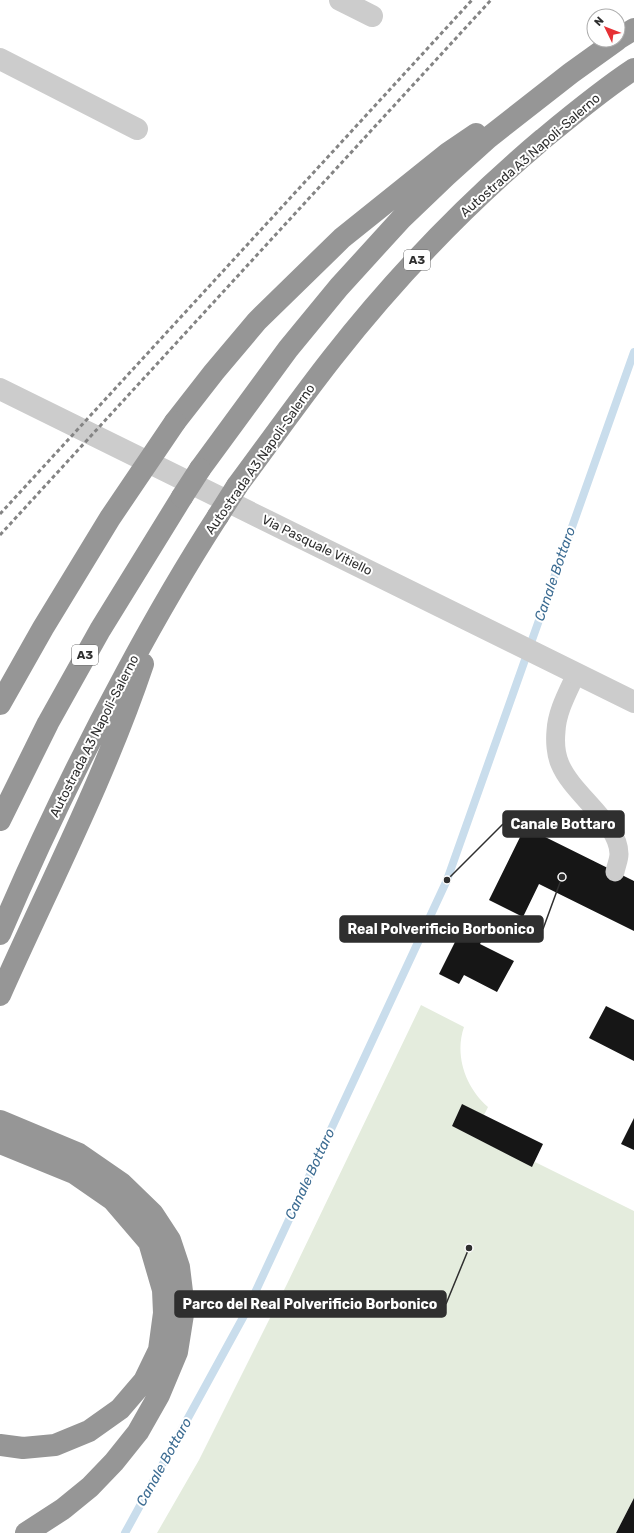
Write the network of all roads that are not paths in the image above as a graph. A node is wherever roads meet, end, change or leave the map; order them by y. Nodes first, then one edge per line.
1 (340, 0) edge
2 (372, 16) dead end
3 (607, 48) edge
4 (0, 59) edge
5 (634, 69) edge
6 (571, 73) junction
7 (137, 129) dead end
8 (0, 389) edge
9 (163, 604) junction
10 (576, 674) junction
11 (634, 702) edge
12 (0, 704) edge
13 (0, 820) edge
14 (615, 872) dead end
15 (0, 934) edge
16 (0, 995) edge
17 (0, 1121) edge
18 (0, 1143) edge
19 (0, 1445) edge
20 (26, 1533) edge

1 - 2 street
3 - 6 highway, A3
4 - 7 street
5 - 9 highway, Autostrada A3 Napoli-Salerno / A3, bridge
6 - 12 highway, bridge
6 - 13 highway, A3, bridge
8 - 10 street, Via Pasquale Vitiello
9 - 15 highway, Autostrada A3 Napoli-Salerno / A3
9 - 16 highway
10 - 11 street, Via Pasquale Vitiello
10 - 14 street
17 - 20 highway
18 - 19 highway

